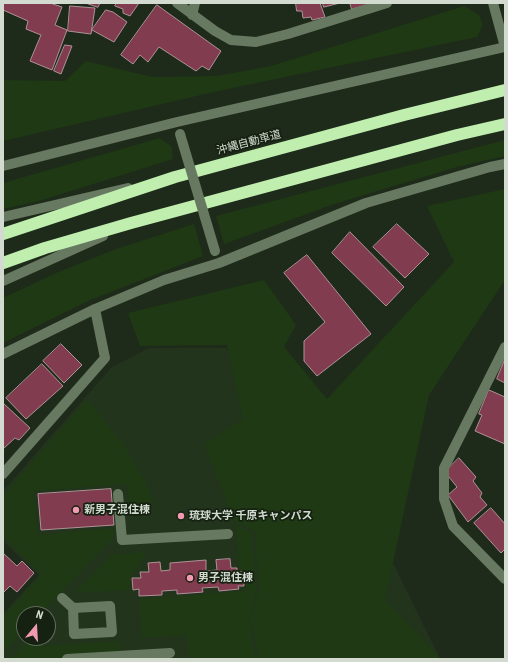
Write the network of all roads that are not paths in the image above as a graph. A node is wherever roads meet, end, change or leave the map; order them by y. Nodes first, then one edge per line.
1 (177, 3) edge
2 (195, 3) edge
3 (387, 3) edge
4 (494, 3) edge
5 (192, 15) junction
6 (505, 47) edge
7 (505, 90) edge
8 (177, 122) junction
9 (505, 124) edge
10 (505, 164) edge
11 (3, 166) edge
12 (175, 177) junction
13 (3, 217) edge
14 (131, 223) junction
15 (3, 234) edge
16 (3, 263) edge
17 (219, 263) junction
18 (3, 281) edge
19 (95, 309) junction
20 (505, 347) edge
21 (3, 354) edge
22 (3, 474) edge
23 (118, 494) dead end
24 (228, 534) dead end
25 (505, 579) edge
26 (62, 598) dead end
27 (73, 608) dead end
28 (170, 653) dead end
29 (66, 659) edge

1 - 5 street
2 - 5 street
3 - 5 street
4 - 6 street
6 - 8 street
7 - 12 highway, 沖縄自動車道
8 - 11 street
8 - 17 street, bridge
9 - 14 highway
10 - 17 street
12 - 13 street
12 - 15 highway, 沖縄自動車道
14 - 16 highway
14 - 18 street
17 - 19 street
19 - 21 street
19 - 22 street
20 - 25 street
23 - 24 street
26 - 27 street
28 - 29 street

